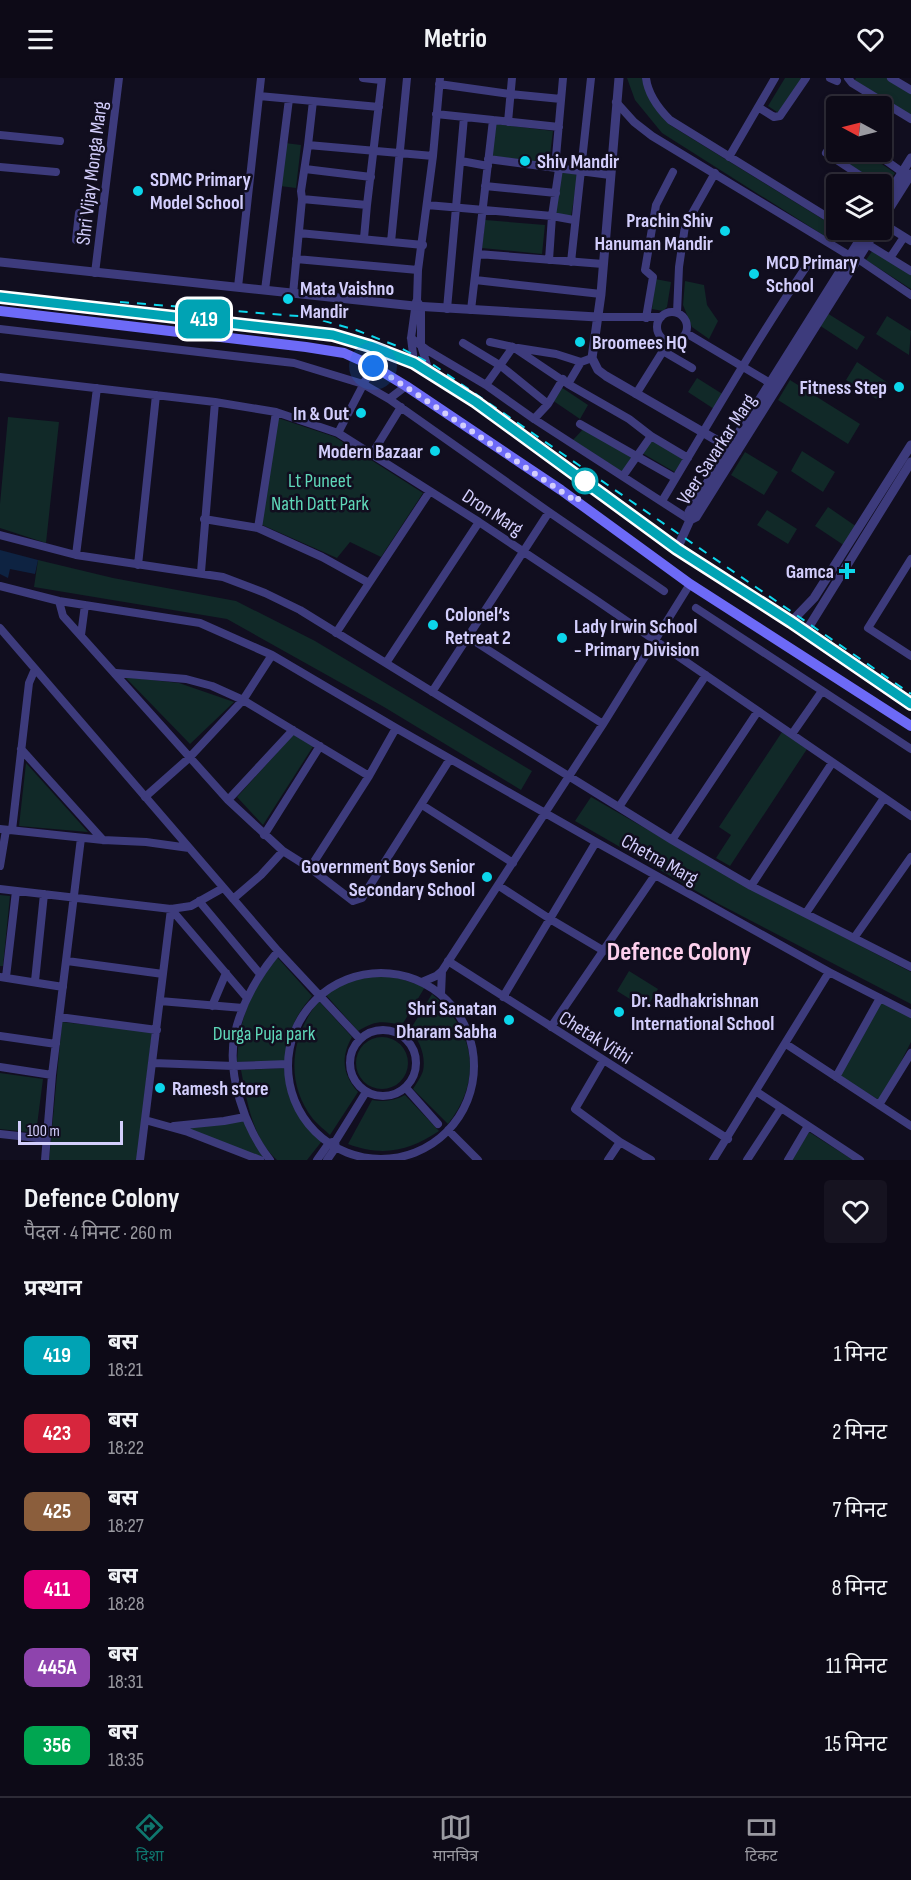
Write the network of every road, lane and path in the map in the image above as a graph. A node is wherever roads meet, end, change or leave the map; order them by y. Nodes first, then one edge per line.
1 (119, 78) edge
2 (261, 78) edge
3 (363, 78) edge
4 (407, 78) edge
5 (512, 78) edge
6 (563, 78) edge
7 (591, 78) edge
8 (619, 78) edge
9 (646, 78) edge
10 (775, 78) edge
11 (806, 78) edge
12 (848, 78) edge
13 (891, 78) edge
14 (382, 79) edge
15 (440, 81) edge
16 (911, 90) edge
17 (510, 94) junction
18 (259, 96) junction
19 (289, 99) junction
20 (561, 99) junction
21 (313, 101) junction
22 (616, 102) junction
23 (379, 107) junction
24 (758, 107) junction
25 (436, 114) junction
26 (464, 117) junction
27 (911, 119) edge
28 (493, 120) junction
29 (508, 122) junction
30 (559, 127) junction
31 (0, 135) edge
32 (60, 141) dead end
33 (308, 145) junction
34 (374, 151) junction
35 (400, 153) junction
36 (433, 156) junction
37 (729, 157) junction
38 (911, 158) edge
39 (461, 161) junction
40 (488, 162) junction
41 (840, 162) edge
42 (890, 162) edge
43 (0, 167) edge
44 (557, 168) junction
45 (305, 169) junction
46 (56, 172) dead end
47 (581, 172) junction
48 (673, 172) dead end
49 (907, 173) edge
50 (610, 174) junction
51 (715, 174) junction
52 (858, 174) edge
53 (371, 177) junction
54 (485, 186) junction
55 (892, 186) edge
56 (556, 193) junction
57 (302, 199) junction
58 (892, 202) edge
59 (367, 205) junction
60 (427, 206) junction
61 (457, 208) junction
62 (483, 210) junction
63 (79, 213) dead end
64 (552, 216) junction
65 (826, 216) edge
66 (574, 220) junction
67 (892, 229) edge
68 (299, 233) junction
69 (364, 238) junction
70 (908, 239) edge
71 (76, 240) dead end
72 (863, 240) edge
73 (869, 240) edge
74 (391, 242) junction
75 (423, 245) junction
76 (478, 254) junction
77 (854, 257) junction
78 (890, 258) junction
79 (296, 259) junction
80 (549, 260) junction
81 (0, 262) edge
82 (571, 262) junction
83 (603, 264) junction
84 (808, 264) dead end
85 (418, 270) junction
86 (911, 271) edge
87 (95, 273) junction
88 (475, 280) junction
89 (238, 287) junction
90 (265, 291) junction
91 (293, 294) junction
92 (601, 294) junction
93 (911, 295) edge
94 (0, 297) edge
95 (418, 305) junction
96 (447, 309) junction
97 (471, 310) junction
98 (0, 311) edge
99 (677, 313) junction
100 (597, 316) junction
101 (661, 317) junction
102 (646, 318) junction
103 (0, 329) edge
104 (686, 333) junction
105 (411, 338) junction
106 (490, 342) dead end
107 (672, 342) junction
108 (464, 343) dead end
109 (421, 345) junction
110 (513, 347) junction
111 (663, 351) junction
112 (556, 354) junction
113 (593, 360) junction
114 (581, 362) junction
115 (414, 363) junction
116 (373, 366) junction
117 (501, 366) junction
118 (743, 367) junction
119 (546, 368) junction
120 (692, 368) dead end
121 (429, 372) junction
122 (0, 377) edge
123 (566, 381) junction
124 (363, 384) junction
125 (486, 385) junction
126 (774, 385) junction
127 (406, 387) junction
128 (97, 388) junction
129 (636, 394) junction
130 (156, 395) junction
131 (389, 399) junction
132 (214, 402) junction
133 (548, 404) junction
134 (400, 407) junction
135 (276, 412) junction
136 (534, 419) junction
137 (580, 424) dead end
138 (388, 427) junction
139 (702, 430) junction
140 (338, 433) junction
141 (397, 433) dead end
142 (651, 436) junction
143 (911, 445) edge
144 (734, 450) junction
145 (372, 454) junction
146 (637, 456) junction
147 (688, 458) junction
148 (911, 463) edge
149 (623, 476) junction
150 (675, 478) junction
151 (430, 491) junction
152 (662, 501) junction
153 (549, 512) junction
154 (204, 519) junction
155 (690, 520) junction
156 (479, 522) junction
157 (258, 528) junction
158 (0, 535) edge
159 (677, 549) junction
160 (524, 552) junction
161 (76, 555) junction
162 (911, 558) edge
163 (138, 565) junction
164 (201, 572) junction
165 (369, 583) junction
166 (690, 584) junction
167 (0, 586) edge
168 (664, 591) dead end
169 (818, 600) junction
170 (59, 601) junction
171 (86, 605) junction
172 (696, 608) dead end
173 (791, 622) junction
174 (0, 628) edge
175 (336, 633) junction
176 (805, 633) junction
177 (81, 636) junction
178 (468, 637) junction
179 (656, 640) junction
180 (272, 654) junction
181 (911, 656) edge
182 (386, 663) junction
183 (35, 669) junction
184 (116, 673) junction
185 (706, 675) junction
186 (822, 691) junction
187 (432, 692) junction
188 (243, 700) junction
189 (911, 704) edge
190 (758, 711) junction
191 (603, 724) junction
192 (911, 726) edge
193 (396, 729) junction
194 (293, 730) junction
195 (792, 734) junction
196 (320, 746) junction
197 (21, 749) junction
198 (911, 749) edge
199 (189, 758) junction
200 (450, 759) junction
201 (832, 763) junction
202 (369, 776) junction
203 (569, 777) junction
204 (145, 797) junction
205 (884, 798) junction
206 (228, 800) junction
207 (422, 805) junction
208 (619, 807) junction
209 (546, 813) junction
210 (911, 816) edge
211 (6, 830) edge
212 (264, 836) junction
213 (81, 838) junction
214 (103, 840) junction
215 (672, 840) junction
216 (596, 842) junction
217 (189, 848) junction
218 (283, 851) junction
219 (911, 857) edge
220 (513, 863) junction
221 (0, 866) edge
222 (310, 868) junction
223 (655, 875) junction
224 (499, 886) junction
225 (751, 886) junction
226 (223, 888) junction
227 (0, 889) edge
228 (16, 891) junction
229 (44, 894) junction
230 (74, 898) junction
231 (233, 899) junction
232 (199, 901) junction
233 (171, 909) junction
234 (806, 913) junction
235 (550, 920) junction
236 (854, 938) junction
237 (278, 951) junction
238 (604, 951) junction
239 (67, 961) junction
240 (448, 961) junction
241 (911, 967) edge
242 (442, 971) junction
243 (829, 972) junction
244 (226, 973) junction
245 (163, 974) junction
246 (260, 974) junction
247 (3, 977) edge
248 (35, 981) junction
249 (422, 982) junction
250 (63, 987) junction
251 (441, 994) junction
252 (319, 996) junction
253 (503, 997) junction
254 (247, 998) junction
255 (880, 998) junction
256 (160, 1001) junction
257 (212, 1006) junction
258 (243, 1008) junction
259 (911, 1014) edge
260 (59, 1017) junction
261 (551, 1027) junction
262 (157, 1030) junction
263 (0, 1036) edge
264 (360, 1039) junction
265 (56, 1044) junction
266 (786, 1044) junction
267 (911, 1053) edge
268 (603, 1061) junction
269 (153, 1063) junction
270 (288, 1064) junction
271 (234, 1066) junction
272 (0, 1067) edge
273 (52, 1076) junction
274 (836, 1077) junction
275 (406, 1088) junction
276 (366, 1092) junction
277 (757, 1092) junction
278 (879, 1105) junction
279 (781, 1108) junction
280 (245, 1117) junction
281 (145, 1120) junction
282 (438, 1124) dead end
283 (169, 1126) junction
284 (808, 1126) junction
285 (911, 1126) edge
286 (448, 1130) junction
287 (0, 1134) edge
288 (46, 1139) junction
289 (728, 1139) junction
290 (620, 1142) junction
291 (333, 1144) junction
292 (473, 1158) edge
293 (45, 1160) edge
294 (140, 1160) edge
295 (260, 1160) edge
296 (270, 1160) edge
297 (317, 1160) edge
298 (328, 1160) edge
299 (608, 1160) edge
300 (651, 1160) edge
301 (713, 1160) edge
302 (747, 1160) edge
303 (788, 1160) edge
304 (860, 1160) edge

1 - 87 street, Shri Vijay Monga Marg
2 - 18 street
3 - 14 street
4 - 35 street
5 - 17 street
6 - 20 street
7 - 47 street
8 - 22 street
9 - 37 street
10 - 24 street
11 - 24 street
12 - 27 street
13 - 16 street
14 - 23 street
15 - 17 street
15 - 25 street
17 - 20 street
17 - 29 street
18 - 19 street
18 - 89 street
19 - 21 street
19 - 90 street
20 - 30 street
21 - 23 street
21 - 33 street
22 - 50 street
22 - 51 street
23 - 34 street
24 - 37 street
25 - 26 street
25 - 36 street
26 - 28 street
26 - 39 street
28 - 29 street
28 - 40 street
29 - 30 street
30 - 44 street
31 - 32 street
33 - 34 street
33 - 45 street
34 - 35 street
34 - 53 street
35 - 36 street
35 - 74 street
36 - 60 street
37 - 65 street
38 - 49 street
39 - 40 street
39 - 61 street
40 - 44 street
40 - 54 street
41 - 52 street
42 - 49 street
43 - 46 street
44 - 47 street
44 - 56 street
45 - 53 street
45 - 57 street
47 - 50 street
47 - 66 street
48 - 102 street
49 - 55 street
49 - 58 street
50 - 83 street
51 - 77 street
51 - 99 street
53 - 59 street
54 - 56 street
54 - 62 street
56 - 64 street
57 - 59 street
57 - 68 street
59 - 69 street
60 - 61 street
60 - 75 street
61 - 62 street
61 - 96 street
62 - 64 street
62 - 76 street
63 - 71 street
64 - 66 street
64 - 80 street
66 - 82 street
67 - 70 street
68 - 69 street
68 - 79 street
69 - 74 street
70 - 78 street
72 - 77 street, Veer Savarkar Marg
73 - 78 street
74 - 75 street
75 - 85 street
76 - 80 street
76 - 88 street
77 - 93 street
77 - 126 street, Veer Savarkar Marg
78 - 86 street
79 - 85 street
79 - 91 street
80 - 82 street
81 - 87 street
82 - 83 street
83 - 92 street
84 - 118 street
85 - 95 street
87 - 89 street
88 - 92 street
88 - 97 street
89 - 90 street
90 - 91 street
91 - 95 street
92 - 100 street
94 - 115 main road
95 - 96 street
95 - 105 street
95 - 109 street
96 - 97 street
97 - 100 street
98 - 116 main road
99 - 101 street
99 - 104 street
100 - 102 street
100 - 113 street
101 - 102 street
101 - 107 street
103 - 124 street
104 - 107 street
104 - 118 street
105 - 109 street
105 - 115 street
106 - 110 street
107 - 111 street
108 - 117 street
109 - 121 street
109 - 125 street
110 - 112 street
110 - 117 street
110 - 119 street
111 - 120 street
111 - 129 street
112 - 114 street
112 - 119 street
113 - 114 street
113 - 129 street
114 - 123 street
115 - 121 main road
116 - 124 street
116 - 127 main road
117 - 125 street
117 - 133 street
118 - 126 street
118 - 139 street
119 - 123 street
121 - 159 main road
122 - 128 street, Dron Marg
123 - 133 street
123 - 142 street
124 - 131 street
124 - 140 street
125 - 136 street
126 - 144 street, Veer Savarkar Marg
127 - 131 street
127 - 166 main road
128 - 130 street, Dron Marg
128 - 161 street
129 - 139 street
130 - 132 street, Dron Marg
130 - 163 street
131 - 134 street
132 - 135 street, Dron Marg
132 - 154 street
133 - 136 street
134 - 138 street
134 - 153 street
135 - 140 street, Dron Marg
135 - 157 street
136 - 149 street
137 - 146 street
138 - 141 street
138 - 145 street
139 - 144 street
139 - 147 street
140 - 145 street, Dron Marg
142 - 146 street
142 - 147 street
143 - 169 street
144 - 155 street, Veer Savarkar Marg
145 - 151 street, Dron Marg
146 - 149 street
146 - 150 street
147 - 150 street
148 - 169 street
149 - 152 street
150 - 152 street
151 - 156 street, Dron Marg
151 - 165 street
152 - 155 street
153 - 160 street
153 - 168 street
154 - 157 street
154 - 164 street
155 - 159 street, Veer Savarkar Marg
156 - 160 street, Dron Marg
156 - 182 street
157 - 165 street
158 - 161 street
159 - 173 main road
160 - 178 street
160 - 179 street, Dron Marg
161 - 163 street
162 - 181 street
163 - 164 street
164 - 175 street
165 - 175 street
166 - 179 street
166 - 192 main road
167 - 170 street, Chetna Marg
169 - 173 street
169 - 176 street
170 - 171 street, Chetna Marg
170 - 177 street
171 - 177 street
171 - 180 street, Chetna Marg
172 - 186 street
173 - 176 main road
174 - 183 street
175 - 182 street
176 - 189 main road
177 - 184 street
178 - 187 street
178 - 191 street
179 - 185 street, Dron Marg
179 - 191 street
180 - 188 street
180 - 193 street, Chetna Marg
182 - 187 street
183 - 197 street
183 - 204 street
184 - 188 street
184 - 199 street
185 - 190 street, Dron Marg
185 - 208 street
186 - 195 street
186 - 198 street
187 - 203 street
188 - 194 street
188 - 199 street
190 - 195 street, Dron Marg
190 - 215 street
191 - 203 street
193 - 200 street, Chetna Marg
193 - 202 street
194 - 196 street
194 - 206 street
195 - 201 street, Dron Marg
196 - 202 street
196 - 212 street
197 - 211 street
197 - 214 street
199 - 204 street
199 - 206 street
200 - 207 street
200 - 209 street, Chetna Marg
201 - 205 street, Dron Marg
201 - 225 street
202 - 222 street
203 - 208 street
203 - 209 street
204 - 217 street
205 - 210 street, Dron Marg
205 - 234 street
206 - 212 street
207 - 220 street
207 - 222 street
208 - 215 street
209 - 216 street, Chetna Marg
209 - 220 street
211 - 213 street
211 - 221 street
212 - 218 street
213 - 214 street
213 - 230 street
214 - 217 street
215 - 225 street
216 - 223 street, Chetna Marg
216 - 235 street
217 - 226 street
218 - 222 street
218 - 231 street
219 - 236 street
220 - 224 street
223 - 238 street
223 - 243 street, Chetna Marg
224 - 235 street
224 - 240 street
225 - 234 street
226 - 231 street
226 - 232 street
227 - 228 street
228 - 229 street
228 - 247 street
229 - 230 street
229 - 248 street
230 - 233 street
230 - 239 street
231 - 237 street
232 - 233 street
232 - 246 street
233 - 244 street
233 - 245 street
234 - 236 street
235 - 238 street
235 - 253 street
236 - 241 street
237 - 246 street
237 - 252 street
238 - 261 street
239 - 245 street
239 - 250 street
240 - 242 street
240 - 253 street, Chetak Vithi
242 - 249 street
242 - 251 street
243 - 255 street, Chetna Marg
243 - 266 street
244 - 254 street
244 - 257 street
245 - 256 street
246 - 254 street
247 - 248 street
248 - 250 street
249 - 251 street
249 - 252 street
250 - 260 street
251 - 286 street
252 - 264 street
252 - 270 street
253 - 261 street, Chetak Vithi
254 - 258 street
255 - 259 street, Chetna Marg
255 - 274 street
256 - 257 street
256 - 262 street
257 - 258 street
258 - 271 street
260 - 262 street
260 - 265 street
261 - 268 street, Chetak Vithi
262 - 269 street
263 - 265 street
264 - 275 street
264 - 276 street
265 - 273 street
266 - 274 street
266 - 277 street
267 - 278 street
268 - 289 street, Chetak Vithi
268 - 290 street
269 - 271 street
269 - 281 street
270 - 271 street
270 - 291 street
271 - 280 street
272 - 273 street
273 - 288 street
274 - 278 street
275 - 276 street
275 - 282 street
276 - 291 street
277 - 279 street
277 - 289 street
278 - 285 street
279 - 284 street
279 - 302 street
280 - 283 street
280 - 296 street
281 - 283 street
281 - 294 street
283 - 295 street
284 - 303 street
284 - 304 street
286 - 291 street
286 - 292 street
287 - 288 street
288 - 293 street
289 - 301 street
290 - 299 street
290 - 300 street
291 - 297 street
291 - 298 street

